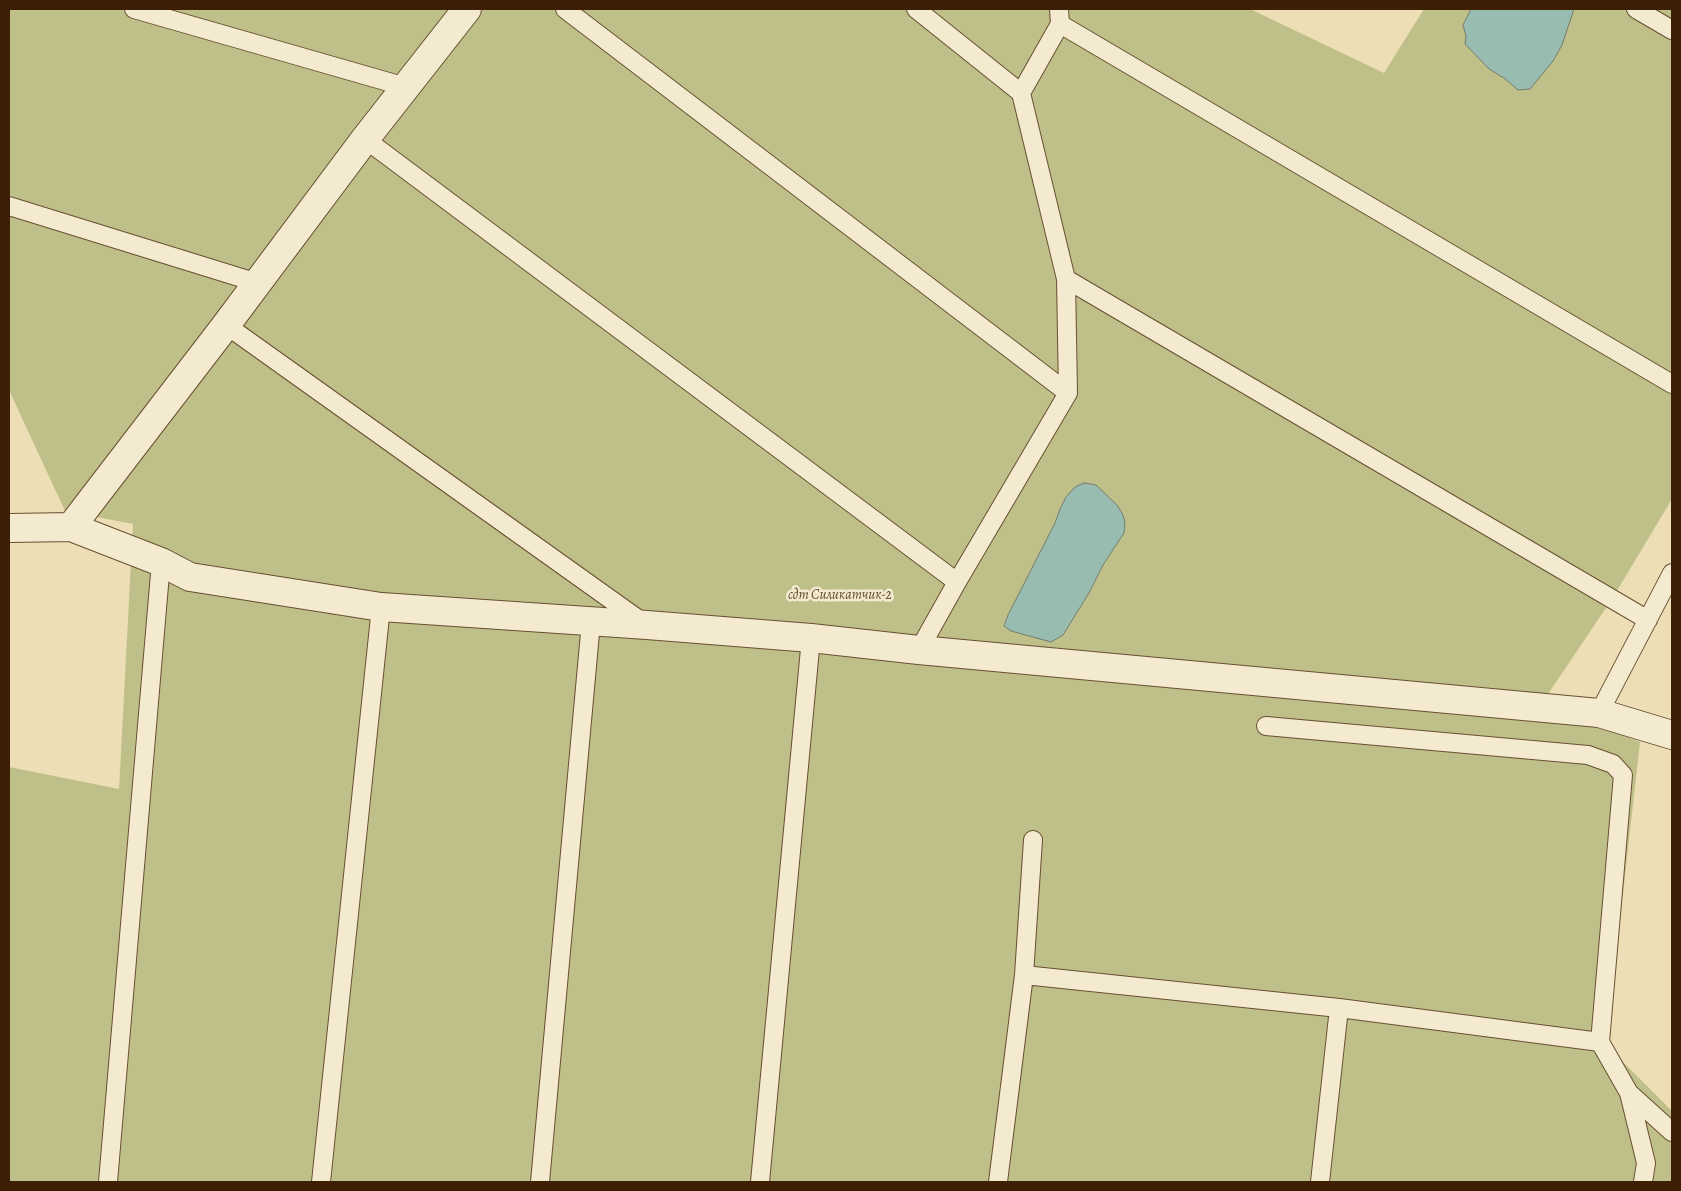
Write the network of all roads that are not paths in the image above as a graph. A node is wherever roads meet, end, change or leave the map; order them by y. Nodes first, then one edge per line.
1 (134, 9) edge
2 (467, 9) edge
3 (565, 9) edge
4 (916, 9) edge
5 (1636, 9) edge
6 (1059, 16) edge
7 (1672, 30) edge
8 (406, 87) junction
9 (1021, 93) junction
10 (365, 139) junction
11 (9, 206) edge
12 (1066, 279) junction
13 (258, 282) junction
14 (226, 325) junction
15 (1672, 384) edge
16 (1068, 393) junction
17 (71, 527) junction
18 (9, 528) edge
19 (161, 562) junction
20 (1672, 572) edge
21 (957, 582) junction
22 (381, 607) junction
23 (1648, 620) junction
24 (591, 622) junction
25 (647, 625) junction
26 (811, 638) junction
27 (919, 650) junction
28 (1599, 713) junction
29 (1266, 726) dead end
30 (1672, 735) edge
31 (1033, 840) dead end
32 (1024, 975) junction
33 (1339, 1008) junction
34 (1600, 1042) junction
35 (1629, 1092) junction
36 (1672, 1132) edge
37 (108, 1182) edge
38 (321, 1182) edge
39 (540, 1182) edge
40 (760, 1182) edge
41 (998, 1182) edge
42 (1320, 1182) edge
43 (1643, 1182) edge

1 - 8 lane
2 - 8 street
3 - 16 lane
4 - 9 lane
5 - 7 lane
6 - 9 lane
6 - 15 lane
8 - 10 street
9 - 12 lane
10 - 13 street
10 - 21 lane
11 - 13 lane
12 - 16 lane
12 - 23 lane
13 - 14 street
14 - 17 street
14 - 25 lane
16 - 21 lane
17 - 18 street
17 - 19 street
19 - 22 street
19 - 37 lane
20 - 23 lane
21 - 27 lane
22 - 24 street
22 - 38 lane
23 - 28 lane
24 - 25 street
24 - 39 lane
25 - 26 street
26 - 27 street
26 - 40 lane
27 - 28 street
28 - 30 street
29 - 34 lane
31 - 32 lane
32 - 33 lane
32 - 41 lane
33 - 34 lane
33 - 42 lane
34 - 35 lane
35 - 36 lane
35 - 43 lane

